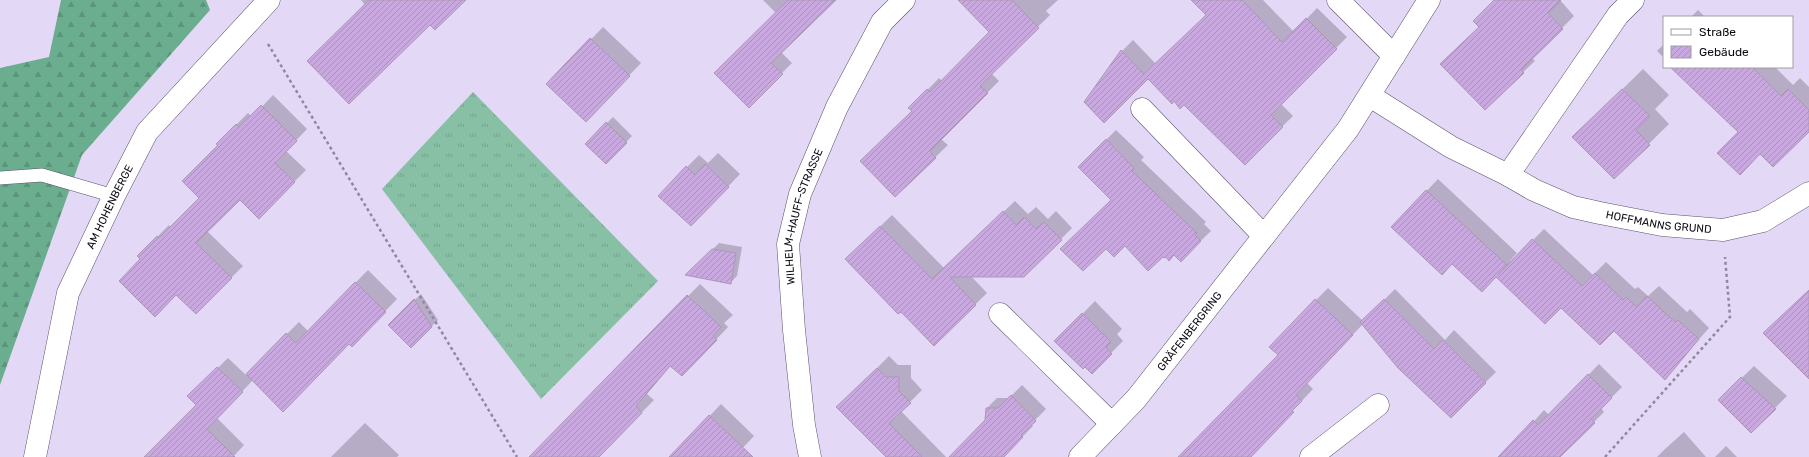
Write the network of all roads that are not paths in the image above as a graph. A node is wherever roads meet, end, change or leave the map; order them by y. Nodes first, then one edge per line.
1 (269, 0) edge
2 (904, 0) edge
3 (1338, 0) edge
4 (1429, 0) edge
5 (1633, 0) edge
6 (1394, 56) junction
7 (1370, 96) junction
8 (1142, 109) dead end
9 (1508, 174) junction
10 (0, 178) edge
11 (1809, 193) edge
12 (114, 196) junction
13 (1264, 236) junction
14 (1000, 314) dead end
15 (1378, 405) dead end
16 (1112, 424) junction
17 (35, 457) edge
18 (810, 457) edge
19 (1080, 457) edge
20 (1311, 457) edge

1 - 12 street, AM HOHENBERGE
2 - 18 street, WILHELM-HAUFF-STRASSE
3 - 6 street
4 - 6 street, GRÄFENBERGRING
5 - 9 street
6 - 7 street, GRÄFENBERGRING
7 - 9 street, HOFFMANNS GRUND
7 - 13 street, GRÄFENBERGRING
8 - 13 street
9 - 11 street, HOFFMANNS GRUND
10 - 12 lane
12 - 17 street, AM HOHENBERGE
13 - 16 street, GRÄFENBERGRING
14 - 16 street
15 - 20 street
16 - 19 street, GRÄFENBERGRING

